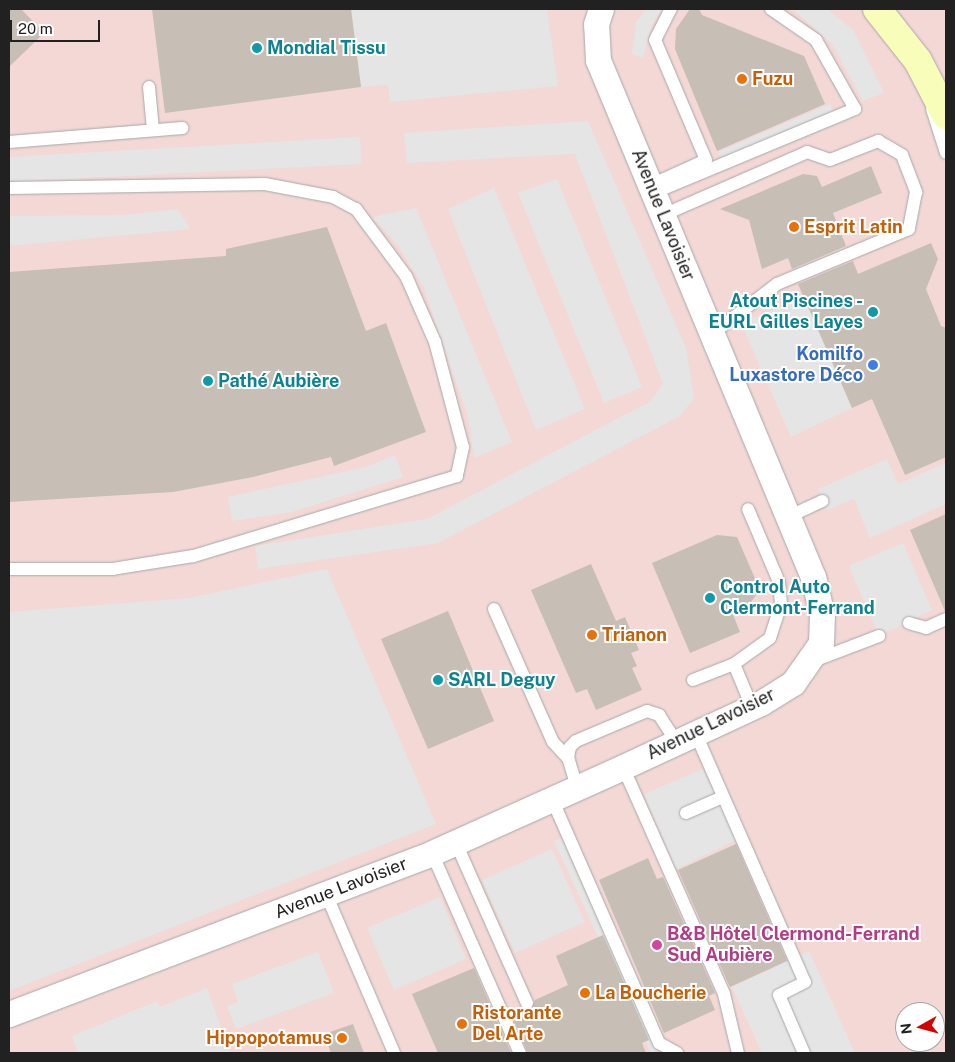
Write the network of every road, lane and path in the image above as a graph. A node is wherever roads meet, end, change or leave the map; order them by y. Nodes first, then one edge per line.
1 (601, 9) edge
2 (671, 9) edge
3 (771, 9) edge
4 (877, 9) edge
5 (918, 61) junction
6 (149, 87) dead end
7 (946, 115) edge
8 (182, 128) dead end
9 (152, 130) junction
10 (9, 142) edge
11 (946, 153) edge
12 (9, 188) edge
13 (656, 198) junction
14 (712, 334) junction
15 (823, 502) dead end
16 (748, 509) dead end
17 (788, 517) junction
18 (9, 569) edge
19 (494, 609) dead end
20 (946, 619) edge
21 (909, 623) dead end
22 (880, 636) dead end
23 (809, 663) junction
24 (734, 664) junction
25 (693, 680) dead end
26 (752, 707) junction
27 (686, 737) junction
28 (568, 758) junction
29 (623, 766) junction
30 (577, 787) junction
31 (723, 797) junction
32 (552, 798) junction
33 (686, 814) dead end
34 (456, 843) junction
35 (432, 854) junction
36 (326, 894) junction
37 (527, 1003) dead end
38 (9, 1014) edge
39 (394, 1053) edge
40 (520, 1053) edge
41 (678, 1053) edge
42 (738, 1053) edge
43 (804, 1053) edge

1 - 13 street, Avenue Lavoisier
2 - 13 lane
3 - 13 lane
4 - 5 main road
5 - 7 main road
5 - 11 lane
6 - 9 lane
8 - 9 lane
9 - 10 lane
12 - 18 lane
13 - 14 street, Avenue Lavoisier
13 - 14 lane
14 - 17 street, Avenue Lavoisier
15 - 17 lane
16 - 24 lane
17 - 23 street, Avenue Lavoisier
19 - 28 lane
20 - 21 lane
22 - 23 lane
23 - 26 street, Avenue Lavoisier
24 - 25 lane
24 - 26 lane
26 - 27 street, Avenue Lavoisier
27 - 28 lane
27 - 29 street, Avenue Lavoisier
27 - 31 lane
28 - 30 lane
29 - 30 street, Avenue Lavoisier
29 - 42 lane
30 - 32 street, Avenue Lavoisier
31 - 33 lane
31 - 43 lane
32 - 34 street, Avenue Lavoisier
32 - 41 lane
34 - 35 street, Avenue Lavoisier
34 - 37 lane
35 - 36 street, Avenue Lavoisier
35 - 40 lane
36 - 38 street, Avenue Lavoisier
36 - 39 lane

